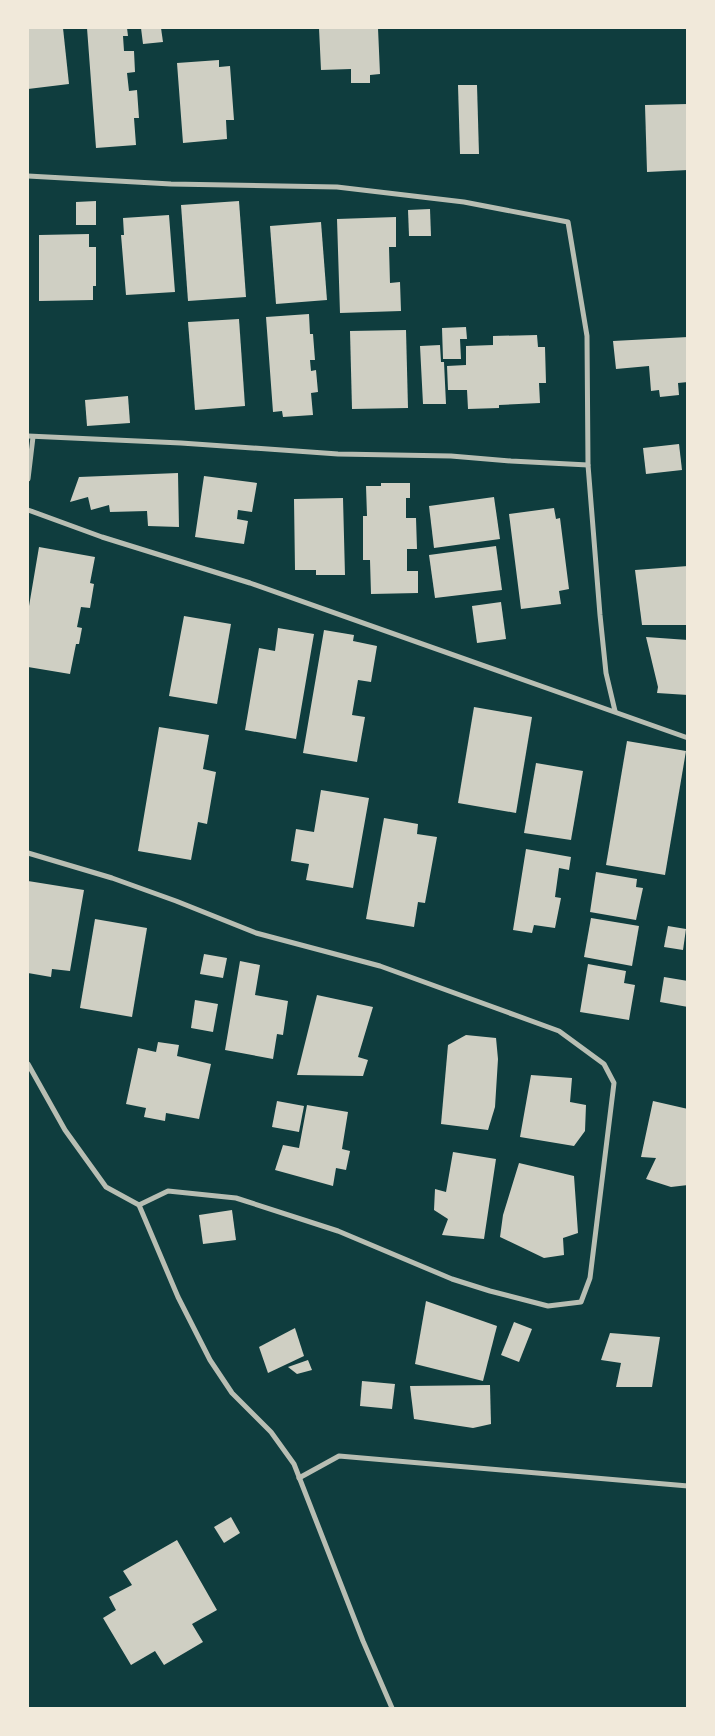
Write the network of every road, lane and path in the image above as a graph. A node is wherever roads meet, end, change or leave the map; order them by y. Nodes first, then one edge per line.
1 (28, 176) edge
2 (30, 436) edge
3 (588, 465) junction
4 (28, 479) edge
5 (28, 510) edge
6 (615, 711) junction
7 (688, 738) edge
8 (28, 853) edge
9 (28, 1064) edge
10 (139, 1205) junction
11 (299, 1478) junction
12 (688, 1486) edge
13 (392, 1708) edge

1 - 3 street
2 - 3 street
2 - 4 street
3 - 6 street
5 - 6 street
6 - 7 street
8 - 10 street
9 - 10 street
10 - 11 street
11 - 12 street
11 - 13 street

